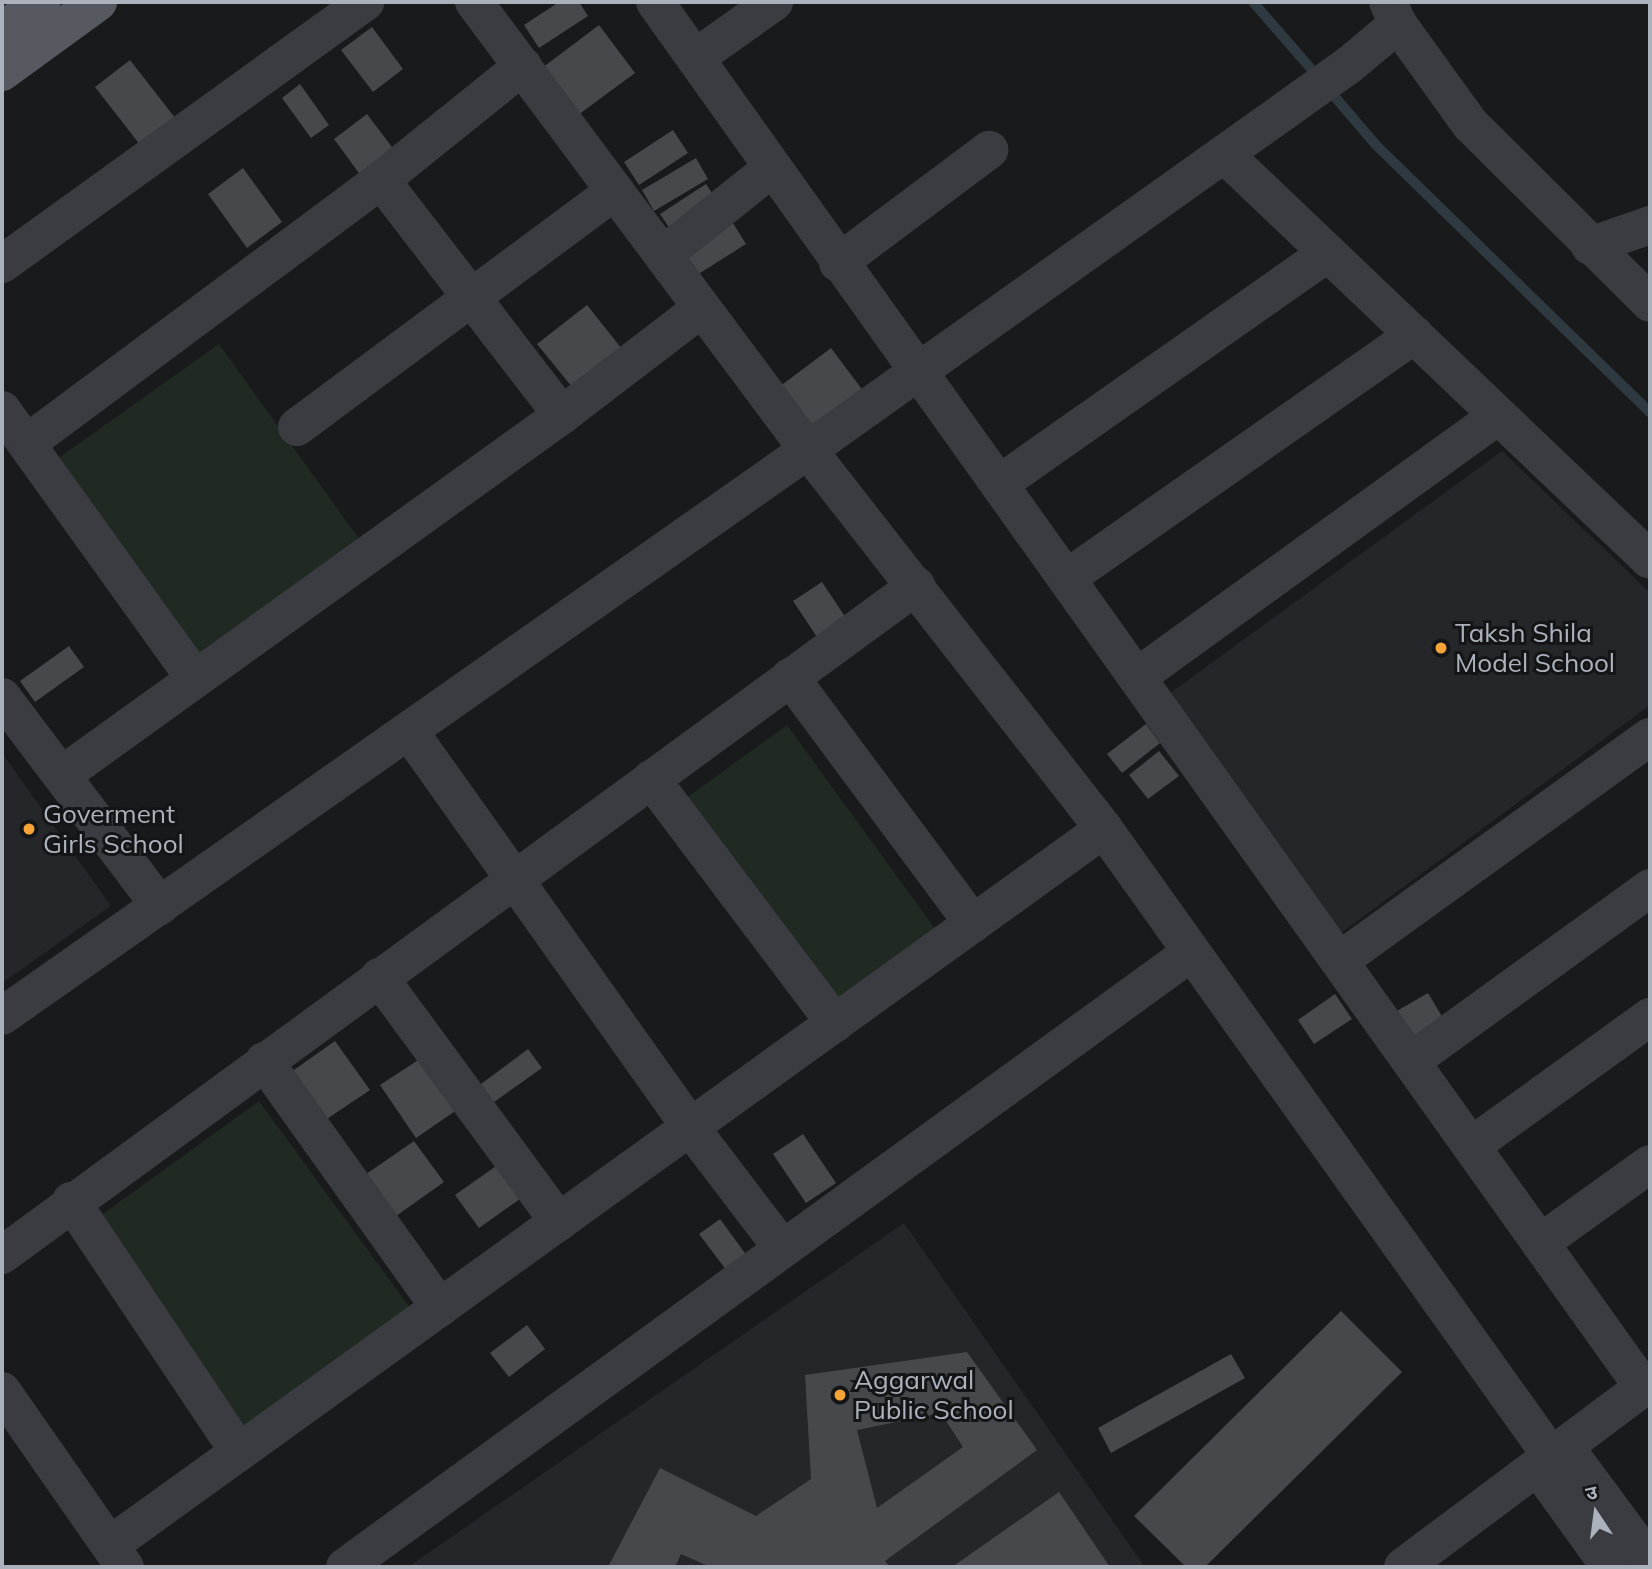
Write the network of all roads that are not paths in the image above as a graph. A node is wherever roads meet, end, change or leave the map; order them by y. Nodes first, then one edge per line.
1 (42, 2) edge
2 (98, 2) edge
3 (365, 2) edge
4 (474, 2) edge
5 (655, 2) edge
6 (774, 2) edge
7 (1393, 13) edge
8 (2, 31) edge
9 (695, 58) junction
10 (523, 66) junction
11 (2, 72) edge
12 (989, 150) dead end
13 (1224, 154) junction
14 (772, 168) junction
15 (381, 180) junction
16 (615, 191) junction
17 (1650, 225) edge
18 (1590, 246) junction
19 (1328, 253) junction
20 (663, 256) junction
21 (838, 263) junction
22 (2, 264) edge
23 (475, 297) junction
24 (1650, 303) edge
25 (702, 308) junction
26 (1413, 335) junction
27 (918, 370) junction
28 (2, 410) edge
29 (562, 415) junction
30 (1498, 416) junction
31 (297, 427) dead end
32 (27, 443) junction
33 (808, 450) junction
34 (999, 484) junction
35 (1650, 560) edge
36 (1066, 578) junction
37 (916, 586) junction
38 (194, 677) junction
39 (790, 677) junction
40 (1137, 677) junction
41 (2, 697) edge
42 (409, 731) junction
43 (1650, 737) edge
44 (62, 775) junction
45 (650, 779) junction
46 (1104, 829) junction
47 (512, 880) junction
48 (1650, 888) edge
49 (160, 906) junction
50 (973, 923) junction
51 (1189, 954) junction
52 (1339, 961) junction
53 (379, 977) junction
54 (2, 1016) edge
55 (1650, 1017) edge
56 (835, 1023) junction
57 (264, 1061) junction
58 (1411, 1061) junction
59 (690, 1127) junction
60 (1471, 1146) junction
61 (1650, 1164) edge
62 (71, 1201) junction
63 (559, 1222) junction
64 (1540, 1243) junction
65 (783, 1249) junction
66 (2, 1255) edge
67 (440, 1308) junction
68 (1647, 1385) edge
69 (2, 1391) edge
70 (239, 1452) junction
71 (1552, 1457) junction
72 (118, 1556) edge
73 (1650, 1562) edge
74 (345, 1567) edge
75 (1403, 1567) edge
76 (1610, 1567) edge

1 - 8 main road
2 - 11 main road
3 - 22 street
4 - 10 street
5 - 9 street
6 - 9 street
7 - 13 street
7 - 18 street
9 - 14 street
10 - 15 street
10 - 16 street
12 - 21 street
13 - 19 street
13 - 27 street
14 - 20 street
14 - 21 street
15 - 23 street
15 - 32 street
16 - 20 street
16 - 23 street
17 - 18 street
18 - 24 street
19 - 26 street
19 - 34 street
20 - 25 street
21 - 27 street
23 - 29 street
23 - 31 street
25 - 29 street
25 - 33 street
26 - 30 street
26 - 36 street
27 - 33 street
27 - 34 street
28 - 32 street
29 - 38 street
30 - 35 street
30 - 40 street
32 - 38 street
33 - 37 street
33 - 42 street
34 - 36 street
36 - 40 street
37 - 39 street
37 - 46 street
38 - 44 street
39 - 45 street
39 - 50 street
40 - 52 street
41 - 44 street
42 - 47 street
42 - 49 street
43 - 52 street
44 - 49 street
45 - 47 street
45 - 56 street
46 - 50 street
46 - 51 street
47 - 53 street
47 - 59 street
48 - 58 street
49 - 54 street
50 - 56 street
51 - 65 street
51 - 71 street
52 - 58 street
53 - 57 street
53 - 63 street
55 - 60 street
56 - 59 street
57 - 62 street
57 - 67 street
58 - 60 street
59 - 63 street
59 - 65 street
60 - 64 street
61 - 64 street
62 - 66 street
62 - 70 street
63 - 67 street
64 - 68 street
65 - 74 street
67 - 70 street
68 - 71 street
69 - 72 street
70 - 72 street
71 - 73 street
71 - 75 street
71 - 76 street

